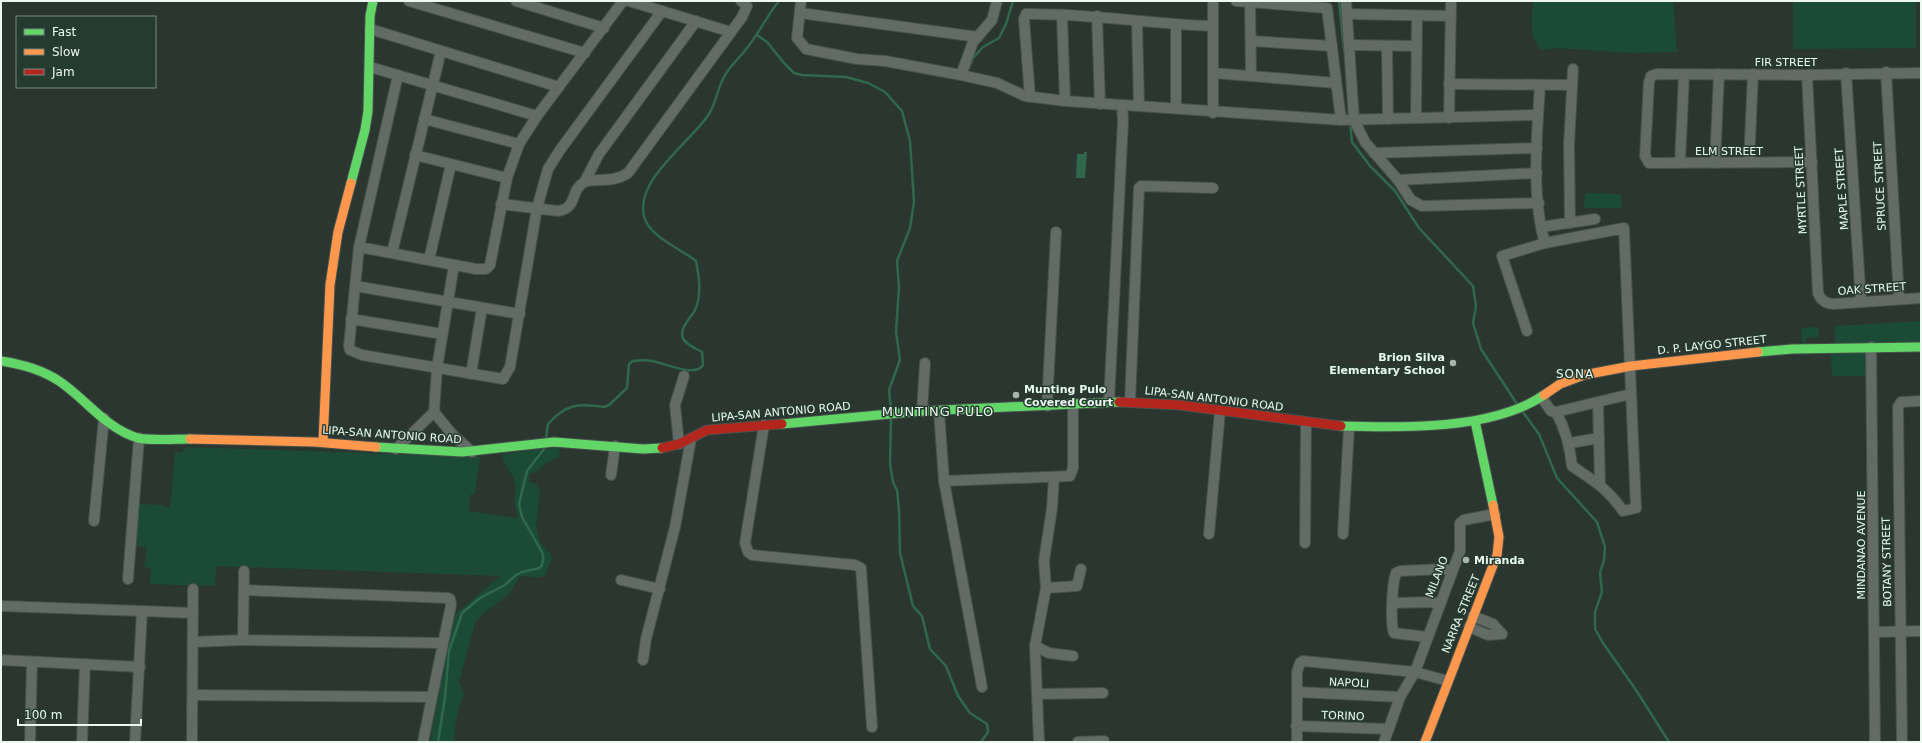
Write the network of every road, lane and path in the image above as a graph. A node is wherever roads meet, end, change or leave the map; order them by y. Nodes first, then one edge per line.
1 (373, 1) edge
2 (409, 1) edge
3 (516, 1) edge
4 (623, 1) edge
5 (629, 1) edge
6 (741, 1) edge
7 (800, 1) edge
8 (994, 1) edge
9 (997, 1) edge
10 (1213, 1) edge
11 (1236, 1) edge
12 (1346, 1) edge
13 (1451, 1) edge
14 (1250, 2) edge
15 (1287, 3) edge
16 (662, 11) junction
17 (800, 13) junction
18 (1347, 14) junction
19 (1062, 16) junction
20 (1097, 16) junction
21 (1417, 16) junction
22 (1451, 16) junction
23 (696, 21) junction
24 (1137, 22) junction
25 (1176, 25) junction
26 (1212, 26) junction
27 (604, 28) junction
28 (370, 29) junction
29 (731, 32) junction
30 (978, 38) junction
31 (1251, 41) junction
32 (1349, 45) junction
33 (1332, 46) junction
34 (1387, 46) junction
35 (1417, 46) junction
36 (441, 51) junction
37 (585, 53) junction
38 (370, 67) junction
39 (1573, 69) dead end
40 (1886, 72) junction
41 (1213, 73) junction
42 (1921, 73) edge
43 (1719, 74) junction
44 (1753, 74) junction
45 (1846, 74) junction
46 (398, 75) junction
47 (961, 75) junction
48 (1684, 75) junction
49 (1807, 75) junction
50 (1251, 76) junction
51 (1336, 83) junction
52 (1449, 84) junction
53 (432, 85) junction
54 (1540, 85) junction
55 (1571, 85) junction
56 (559, 87) junction
57 (1030, 97) junction
58 (1065, 101) junction
59 (1100, 104) junction
60 (1122, 105) junction
61 (1140, 106) junction
62 (1176, 108) junction
63 (1213, 113) junction
64 (1538, 115) junction
65 (537, 116) junction
66 (424, 118) junction
67 (1416, 118) junction
68 (1449, 118) junction
69 (1388, 119) junction
70 (1347, 120) junction
71 (519, 144) junction
72 (1537, 148) junction
73 (1374, 152) junction
74 (415, 155) junction
75 (1647, 161) joint
76 (1714, 162) junction
77 (1749, 162) junction
78 (1812, 162) junction
79 (1680, 163) junction
80 (451, 164) junction
81 (1537, 174) junction
82 (507, 178) junction
83 (1398, 180) junction
84 (584, 181) junction
85 (1213, 188) dead end
86 (1539, 203) junction
87 (501, 204) junction
88 (537, 208) junction
89 (1595, 219) dead end
90 (1570, 224) junction
91 (1541, 227) junction
92 (1056, 232) dead end
93 (1545, 243) junction
94 (359, 247) junction
95 (392, 253) junction
96 (429, 260) junction
97 (454, 265) junction
98 (355, 286) junction
99 (1921, 298) edge
100 (1899, 299) junction
101 (447, 302) junction
102 (1825, 302) joint
103 (1861, 302) junction
104 (482, 308) junction
105 (520, 314) junction
106 (351, 319) junction
107 (1527, 331) dead end
108 (442, 334) junction
109 (1870, 347) junction
110 (1921, 347) edge
111 (1, 360) edge
112 (925, 363) dead end
113 (1631, 366) junction
114 (437, 368) junction
115 (471, 374) junction
116 (684, 376) dead end
117 (1631, 394) junction
118 (1541, 397) junction
119 (1921, 401) edge
120 (1109, 402) junction
121 (1130, 402) junction
122 (1598, 402) junction
123 (1073, 403) junction
124 (1047, 406) junction
125 (1515, 409) joint
126 (922, 411) junction
127 (939, 411) junction
128 (1220, 411) junction
129 (434, 412) junction
130 (1556, 412) junction
131 (104, 418) junction
132 (1475, 422) junction
133 (1306, 423) junction
134 (764, 425) junction
135 (1349, 427) junction
136 (139, 438) junction
137 (1599, 438) junction
138 (691, 439) junction
139 (323, 442) junction
140 (1570, 443) junction
141 (679, 444) junction
142 (615, 446) junction
143 (396, 449) junction
144 (472, 452) junction
145 (612, 474) dead end
146 (1054, 477) junction
147 (944, 481) junction
148 (1600, 485) junction
149 (1495, 514) junction
150 (94, 521) dead end
151 (1209, 534) dead end
152 (1343, 534) dead end
153 (1305, 543) dead end
154 (1082, 569) dead end
155 (244, 571) dead end
156 (1452, 571) junction
157 (128, 579) dead end
158 (620, 580) dead end
159 (1046, 588) junction
160 (192, 589) dead end
161 (660, 589) junction
162 (244, 590) junction
163 (1393, 603) junction
164 (1440, 604) junction
165 (1, 606) edge
166 (142, 611) junction
167 (193, 614) junction
168 (1473, 616) junction
169 (1469, 627) junction
170 (1921, 630) edge
171 (1900, 631) junction
172 (1878, 632) dead end
173 (1427, 637) junction
174 (244, 640) junction
175 (193, 642) junction
176 (443, 643) junction
177 (1036, 646) junction
178 (1074, 656) dead end
179 (1, 660) edge
180 (643, 660) dead end
181 (32, 662) junction
182 (85, 664) junction
183 (140, 667) junction
184 (1414, 672) junction
185 (1448, 681) junction
186 (982, 687) dead end
187 (1297, 692) junction
188 (1103, 693) dead end
189 (1038, 694) junction
190 (193, 695) junction
191 (432, 697) junction
192 (1400, 697) junction
193 (1296, 726) junction
194 (872, 727) dead end
195 (1389, 730) junction
196 (1104, 741) dead end
197 (30, 742) edge
198 (82, 742) edge
199 (135, 742) edge
200 (192, 742) edge
201 (423, 742) edge
202 (1039, 742) edge
203 (1078, 742) edge
204 (1297, 742) edge
205 (1384, 742) edge
206 (1425, 742) edge
207 (1875, 742) edge
208 (1902, 742) edge

1 - 28 main road
2 - 37 street
3 - 27 street
4 - 27 street
5 - 16 street
6 - 29 street
7 - 17 street
8 - 9 street
9 - 30 street
10 - 26 street
11 - 14 street
12 - 18 street
13 - 22 street
14 - 15 street
14 - 31 street
15 - 33 street
16 - 23 street
16 - 88 street
17 - 30 street
17 - 47 street
18 - 21 street
18 - 32 street
19 - 20 street
19 - 57 street
19 - 58 street
20 - 24 street
20 - 59 street
21 - 22 street
21 - 35 street
22 - 52 street
23 - 29 street
23 - 84 street
24 - 25 street
24 - 61 street
25 - 26 street
25 - 62 street
26 - 41 street
27 - 37 street
28 - 36 street
28 - 38 main road
29 - 84 street
30 - 47 street
31 - 33 street
31 - 50 street
32 - 34 street
32 - 70 street
33 - 51 street
34 - 35 street
34 - 69 street
35 - 67 street
36 - 53 street
36 - 56 street
37 - 56 street
38 - 46 street
38 - 139 main road
39 - 55 street
40 - 42 street, FIR STREET
40 - 45 street, FIR STREET
40 - 100 street, SPRUCE STREET
41 - 50 street
41 - 63 street
43 - 44 street, FIR STREET
43 - 48 street, FIR STREET
43 - 76 street
44 - 49 street, FIR STREET
44 - 77 street
45 - 49 street, FIR STREET
45 - 103 street, MAPLE STREET
46 - 53 street
46 - 94 street
47 - 57 street
48 - 75 street, FIR STREET
48 - 79 street
49 - 78 street, MYRTLE STREET
50 - 51 street
51 - 70 street
52 - 54 street
52 - 68 street
53 - 65 street
53 - 66 street
54 - 55 street
54 - 64 street
55 - 90 street
56 - 65 street
57 - 58 street
58 - 59 street
59 - 60 street
60 - 61 street
60 - 120 street
61 - 62 street
62 - 63 street
63 - 70 street
64 - 68 street
64 - 72 street
65 - 71 street
66 - 71 street
66 - 74 street
67 - 68 street
67 - 69 street
69 - 70 street
70 - 73 street
71 - 82 street
72 - 73 street
72 - 81 street
73 - 83 street
74 - 80 street
74 - 95 street
75 - 79 street, ELM STREET
76 - 77 street, ELM STREET
76 - 79 street, ELM STREET
77 - 78 street, ELM STREET
78 - 102 street, MYRTLE STREET
80 - 82 street
80 - 96 street
81 - 83 street
81 - 86 street
82 - 87 street
83 - 86 street
84 - 88 street
85 - 121 street
86 - 91 street
87 - 88 street
87 - 97 street
88 - 105 street
89 - 90 street
90 - 91 street
91 - 93 street
92 - 124 street
93 - 107 street
93 - 113 street
94 - 95 street
94 - 98 street
95 - 96 street
96 - 97 street
97 - 101 street
98 - 101 street
98 - 106 street
99 - 100 street, OAK STREET
100 - 103 street, OAK STREET
101 - 104 street
101 - 108 street
102 - 103 street, OAK STREET
104 - 105 street
104 - 115 street
105 - 115 street
106 - 108 street
106 - 114 street
108 - 114 street
109 - 110 main road, D. P. LAYGO STREET
109 - 113 main road, D. P. LAYGO STREET
109 - 207 street, MINDANAO AVENUE
111 - 131 main road, LIPA-SAN ANTONIO ROAD
112 - 126 street
113 - 117 street
113 - 118 main road, D. P. LAYGO STREET
114 - 115 street
114 - 129 street
116 - 141 street
117 - 122 street
117 - 148 street
118 - 125 main road, D. P. LAYGO STREET
118 - 130 street
119 - 171 street, BOTANY STREET
120 - 121 main road, LIPA-SAN ANTONIO ROAD
120 - 123 main road, LIPA-SAN ANTONIO ROAD
121 - 128 main road, LIPA-SAN ANTONIO ROAD
122 - 130 street
122 - 137 street
123 - 124 main road, LIPA-SAN ANTONIO ROAD
123 - 146 street
124 - 127 main road, LIPA-SAN ANTONIO ROAD
125 - 132 main road, LIPA-SAN ANTONIO ROAD
126 - 127 main road, LIPA-SAN ANTONIO ROAD
126 - 134 main road, LIPA-SAN ANTONIO ROAD
127 - 147 street
128 - 133 main road, LIPA-SAN ANTONIO ROAD
128 - 151 street
129 - 143 street
129 - 144 street
130 - 140 street
131 - 136 main road, LIPA-SAN ANTONIO ROAD
131 - 150 street
132 - 135 main road, LIPA-SAN ANTONIO ROAD
132 - 149 main road, NARRA STREET
133 - 135 main road, LIPA-SAN ANTONIO ROAD
133 - 153 street
134 - 138 main road, LIPA-SAN ANTONIO ROAD
134 - 194 street
135 - 152 street
136 - 139 main road, LIPA-SAN ANTONIO ROAD
136 - 157 street
137 - 140 street
137 - 148 street
138 - 141 main road, LIPA-SAN ANTONIO ROAD
138 - 161 street
139 - 143 main road, LIPA-SAN ANTONIO ROAD
140 - 148 street
141 - 142 main road, LIPA-SAN ANTONIO ROAD
142 - 144 main road, LIPA-SAN ANTONIO ROAD
142 - 145 street
143 - 144 main road, LIPA-SAN ANTONIO ROAD
146 - 147 street
146 - 159 street
147 - 186 street
149 - 156 street, MILANO
149 - 168 main road, NARRA STREET
154 - 159 street
155 - 162 street
156 - 163 street
156 - 164 street, MILANO
158 - 161 street
159 - 177 street
160 - 167 street
161 - 180 street
162 - 174 street
162 - 176 street
163 - 164 street
163 - 173 street
164 - 173 street, MILANO
165 - 166 street
166 - 167 street
166 - 183 street
167 - 175 street
168 - 169 main road, NARRA STREET
168 - 169 street
169 - 185 main road, NARRA STREET
170 - 171 street
171 - 172 street
171 - 208 street, BOTANY STREET
173 - 184 street, MILANO
174 - 175 street
174 - 176 street
175 - 190 street
176 - 191 street
177 - 178 street
177 - 189 street
179 - 181 street
181 - 182 street
181 - 197 street
182 - 183 street
182 - 198 street
183 - 199 street
184 - 185 street
184 - 187 street
184 - 192 street, MILANO
185 - 206 main road, NARRA STREET
187 - 192 street, NAPOLI
187 - 193 street
188 - 189 street
189 - 202 street
190 - 191 street
190 - 200 street
191 - 201 street
192 - 195 street, MILANO
193 - 195 street, TORINO
193 - 204 street
195 - 205 street, MILANO
196 - 203 street

